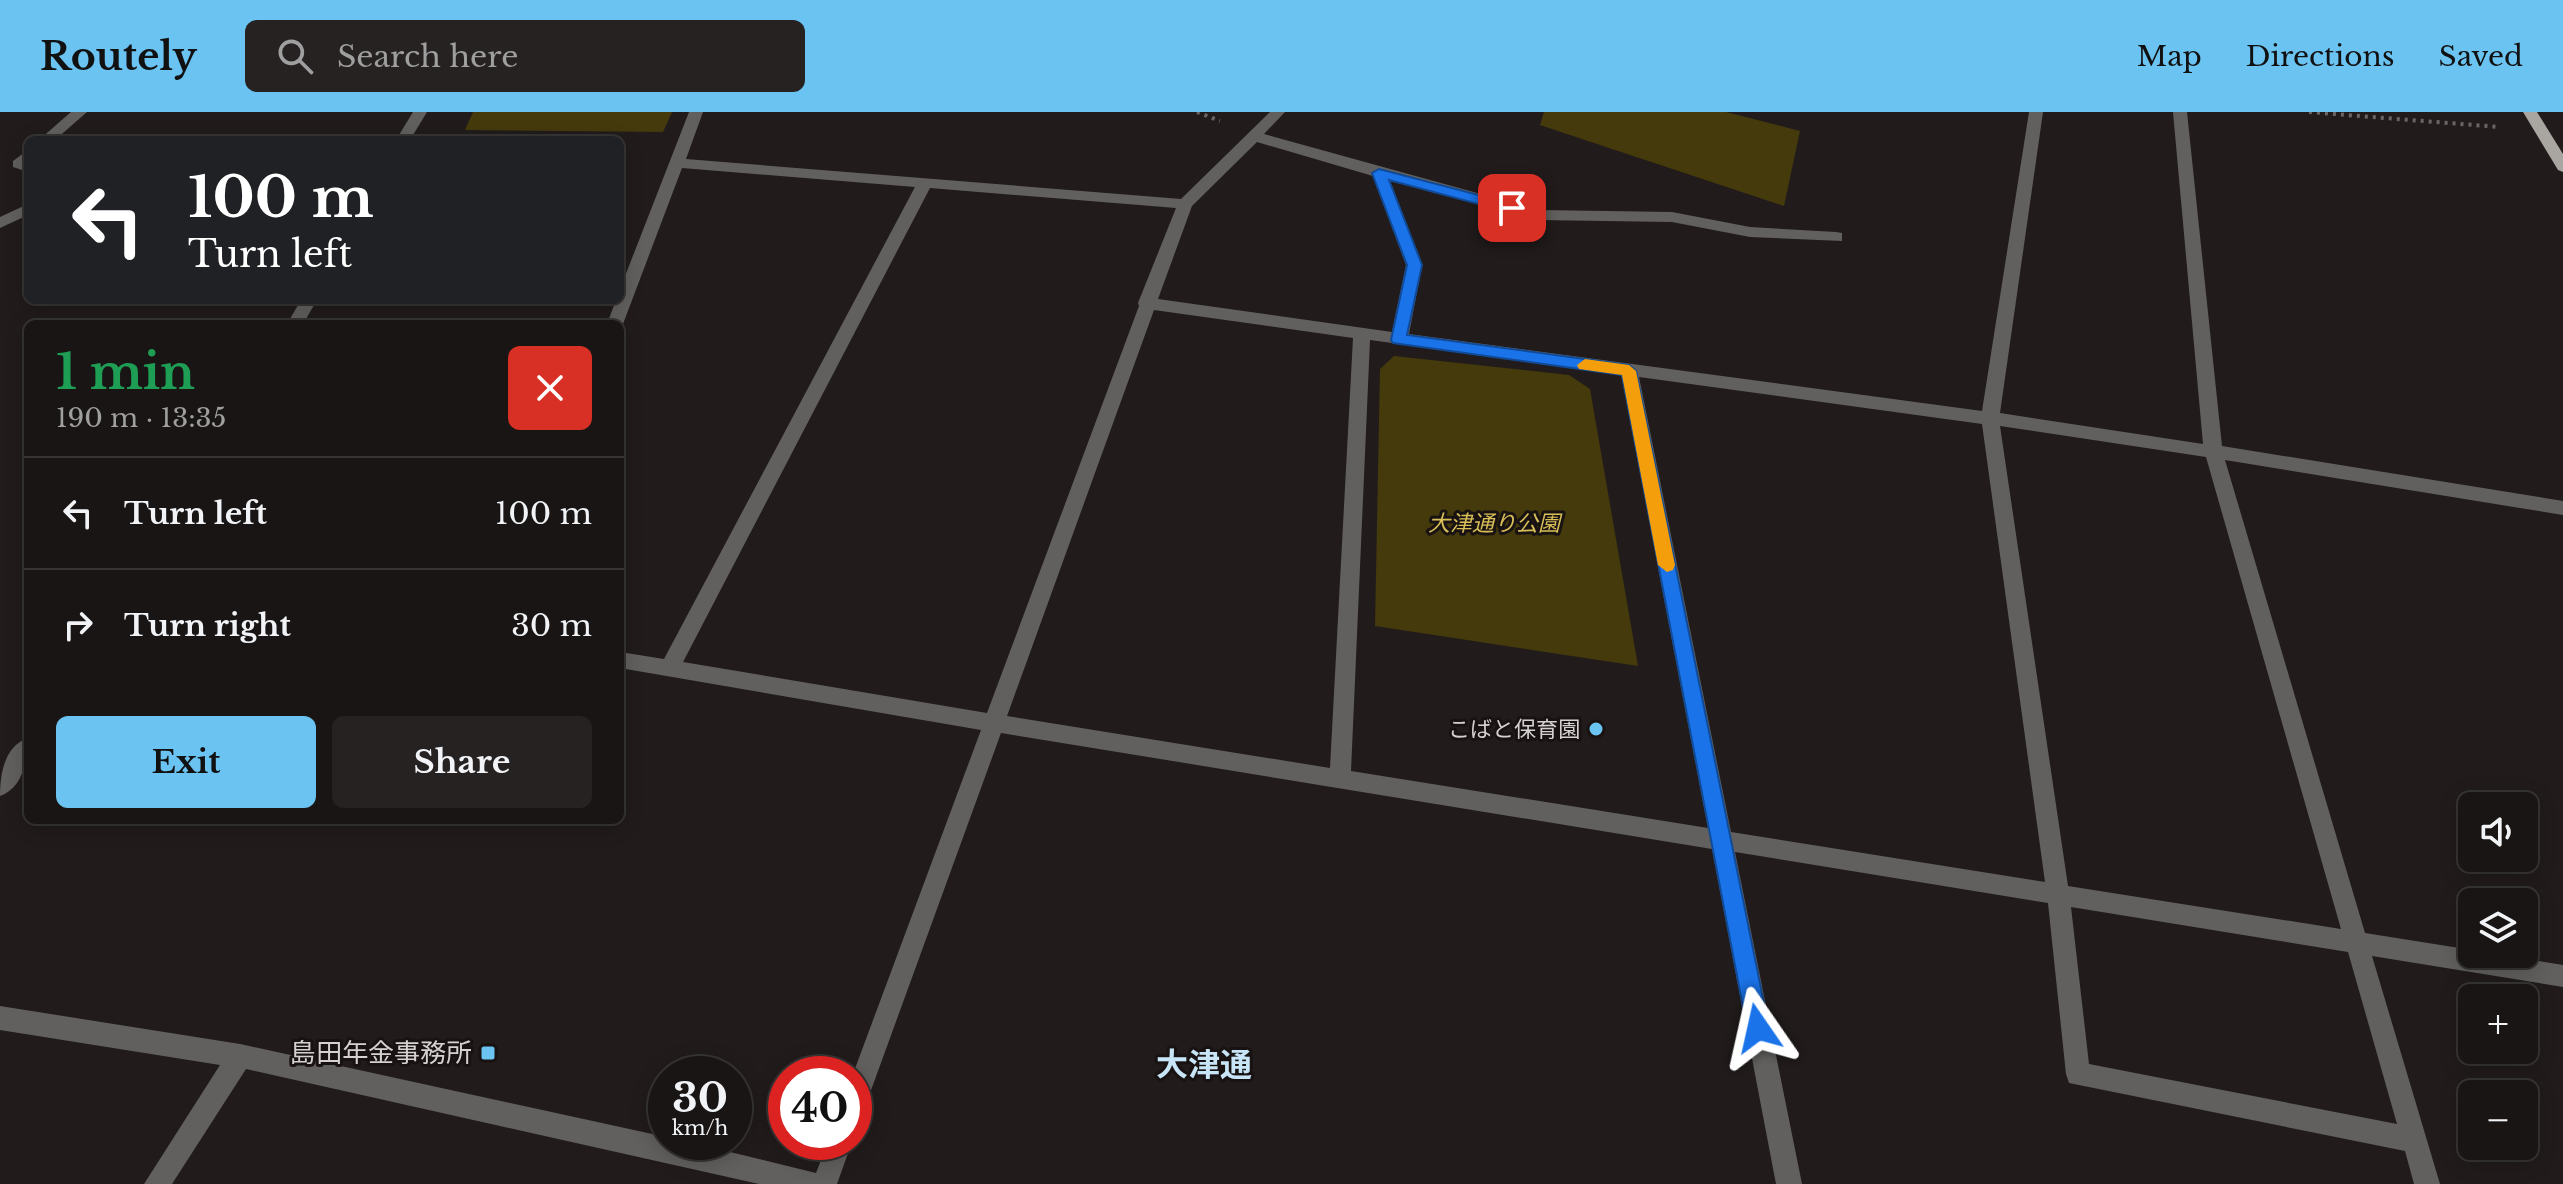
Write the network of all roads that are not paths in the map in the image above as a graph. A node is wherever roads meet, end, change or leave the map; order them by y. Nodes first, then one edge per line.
1 (80, 112) edge
2 (420, 112) edge
3 (696, 112) edge
4 (1278, 112) edge
5 (2036, 112) edge
6 (2180, 112) edge
7 (2530, 112) edge
8 (51, 136) edge
9 (405, 136) edge
10 (1254, 136) junction
11 (678, 163) junction
12 (2563, 167) edge
13 (1379, 173) junction
14 (924, 184) junction
15 (1185, 204) junction
16 (24, 211) edge
17 (0, 223) edge
18 (1836, 237) dead end
19 (624, 301) edge
20 (1146, 303) junction
21 (1362, 334) junction
22 (1399, 340) junction
23 (1629, 371) junction
24 (1990, 418) junction
25 (2213, 451) junction
26 (2563, 508) edge
27 (624, 661) edge
28 (669, 669) junction
29 (994, 723) junction
30 (24, 753) edge
31 (1340, 779) junction
32 (0, 787) edge
33 (1721, 840) junction
34 (2058, 894) junction
35 (2355, 942) junction
36 (2563, 976) edge
37 (0, 1018) edge
38 (240, 1056) junction
39 (872, 1056) edge
40 (2414, 1140) junction
41 (827, 1160) edge
42 (810, 1183) edge
43 (157, 1184) edge
44 (1789, 1184) edge
45 (2427, 1184) edge

1 - 8 street
2 - 9 street
3 - 11 street
4 - 10 street
5 - 24 street
6 - 25 street
7 - 12 main road
10 - 13 street
10 - 15 street
11 - 14 street
11 - 19 street
13 - 18 street
13 - 22 street
14 - 15 street
14 - 28 street
15 - 20 street
16 - 17 street
20 - 21 street
20 - 29 street
21 - 22 street
21 - 31 street
22 - 23 street
23 - 24 street
23 - 33 street
24 - 25 street
24 - 34 street
25 - 26 street
25 - 35 street
27 - 28 street
28 - 29 street
29 - 31 street
29 - 39 street
30 - 32 street
31 - 33 street
33 - 34 street
33 - 44 street
34 - 35 street
34 - 40 street
35 - 36 street
35 - 40 street
37 - 38 street
38 - 42 street
38 - 43 street
40 - 45 street
41 - 42 street

